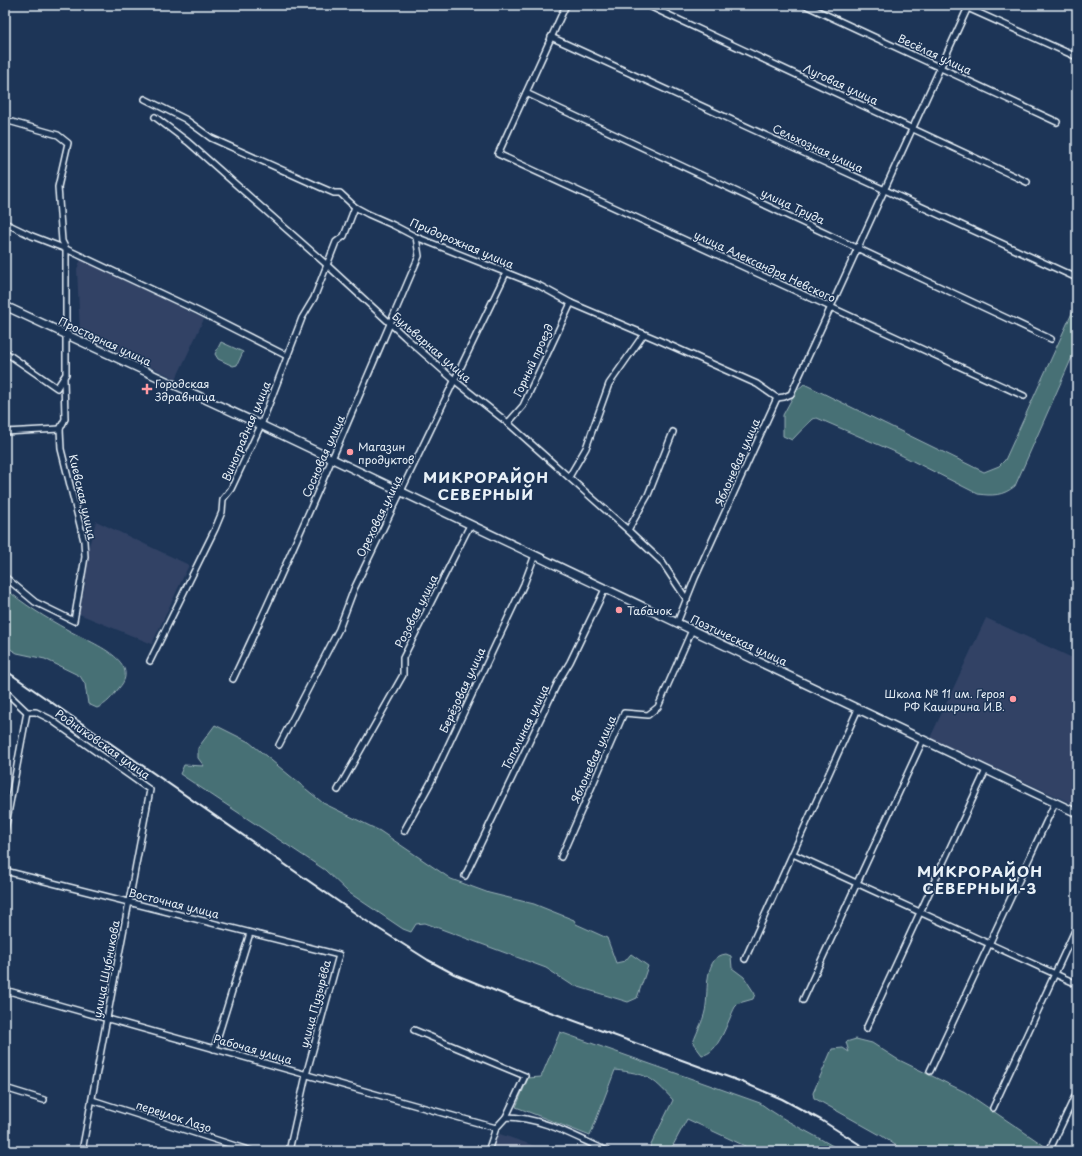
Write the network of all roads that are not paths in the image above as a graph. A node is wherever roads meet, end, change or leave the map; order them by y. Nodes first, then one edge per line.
1 (566, 5) edge
2 (647, 5) edge
3 (805, 5) edge
4 (961, 5) edge
5 (968, 6) edge
6 (551, 37) junction
7 (1077, 57) edge
8 (940, 68) junction
9 (526, 93) junction
10 (145, 99) dead end
11 (154, 117) dead end
12 (5, 120) edge
13 (1056, 122) dead end
14 (913, 129) junction
15 (1027, 182) dead end
16 (885, 190) junction
17 (355, 207) junction
18 (5, 223) edge
19 (416, 237) junction
20 (858, 248) junction
21 (66, 249) junction
22 (327, 265) junction
23 (506, 273) junction
24 (1077, 278) edge
25 (571, 303) junction
26 (5, 306) edge
27 (831, 307) junction
28 (390, 324) junction
29 (644, 334) junction
30 (66, 336) junction
31 (1051, 339) dead end
32 (5, 352) edge
33 (287, 356) junction
34 (64, 378) junction
35 (454, 380) junction
36 (1024, 396) dead end
37 (777, 398) junction
38 (508, 423) junction
39 (261, 425) junction
40 (60, 429) junction
41 (5, 432) edge
42 (673, 432) dead end
43 (333, 459) junction
44 (569, 477) junction
45 (402, 492) junction
46 (470, 525) junction
47 (628, 530) junction
48 (535, 555) junction
49 (5, 577) edge
50 (605, 589) junction
51 (687, 600) junction
52 (677, 623) junction
53 (692, 630) junction
54 (150, 661) dead end
55 (233, 679) dead end
56 (5, 690) edge
57 (858, 709) junction
58 (27, 712) junction
59 (923, 740) junction
60 (279, 745) dead end
61 (986, 770) junction
62 (150, 790) joint
63 (338, 790) dead end
64 (5, 796) edge
65 (11, 797) junction
66 (1055, 803) junction
67 (1077, 813) edge
68 (5, 830) edge
69 (404, 831) dead end
70 (793, 854) junction
71 (561, 856) dead end
72 (5, 871) edge
73 (464, 876) dead end
74 (856, 883) junction
75 (129, 902) junction
76 (921, 913) junction
77 (1077, 926) edge
78 (250, 933) junction
79 (990, 944) junction
80 (339, 955) joint
81 (745, 959) dead end
82 (1055, 975) junction
83 (1077, 984) edge
84 (5, 990) edge
85 (803, 1000) dead end
86 (107, 1019) junction
87 (866, 1029) dead end
88 (414, 1030) dead end
89 (214, 1049) junction
90 (930, 1071) dead end
91 (306, 1075) junction
92 (5, 1088) edge
93 (1077, 1092) edge
94 (44, 1100) dead end
95 (92, 1100) junction
96 (994, 1108) dead end
97 (506, 1117) junction
98 (496, 1128) junction
99 (1051, 1147) dead end
100 (82, 1151) edge
101 (251, 1151) edge
102 (289, 1151) edge
103 (488, 1151) edge
104 (607, 1151) edge

1 - 6 street
2 - 14 street, Луговая улица
3 - 8 street, Весёлая улица
4 - 5 street
5 - 7 street
5 - 8 street
6 - 9 street
6 - 16 street, Сельхозная улица
8 - 13 street, Весёлая улица
8 - 14 street
9 - 20 street, улица Труда
9 - 27 street, улица Александра Невского
10 - 17 street, Придорожная улица
11 - 22 street, Бульварная улица
12 - 21 street, Киевская улица
14 - 15 street, Луговая улица
14 - 16 street
16 - 20 street
16 - 24 street, Сельхозная улица
17 - 19 street, Придорожная улица
17 - 22 street, Виноградная улица
18 - 21 street
19 - 23 street, Придорожная улица
19 - 28 street, Сосновая улица
20 - 27 street
20 - 31 street, улица Труда
21 - 30 street, Киевская улица
21 - 33 street
22 - 28 street, Бульварная улица
22 - 33 street, Виноградная улица
23 - 25 street, Придорожная улица
23 - 35 street, Ореховая улица
25 - 29 street, Придорожная улица
25 - 38 street, Горный проезд
26 - 30 street, Просторная улица
27 - 36 street, улица Александра Невского
27 - 37 street
28 - 35 street, Бульварная улица
28 - 43 street, Сосновая улица
29 - 37 street, Придорожная улица
29 - 44 street
30 - 34 street, Киевская улица
30 - 39 street, Просторная улица
32 - 34 street
33 - 39 street, Виноградная улица
34 - 40 street, Киевская улица
35 - 38 street, Бульварная улица
35 - 45 street, Ореховая улица
37 - 51 street, Яблоневая улица
38 - 44 street, Бульварная улица
39 - 43 street, Поэтическая улица
39 - 54 street, Виноградная улица
40 - 41 street
40 - 49 street, Киевская улица
42 - 47 street
43 - 45 street, Поэтическая улица
43 - 55 street, Сосновая улица
44 - 47 street, Бульварная улица
45 - 46 street, Поэтическая улица
45 - 60 street, Ореховая улица
46 - 48 street, Поэтическая улица
46 - 63 street, Розовая улица
47 - 51 street, Бульварная улица
48 - 50 street, Поэтическая улица
48 - 69 street, Берёзовая улица
50 - 52 street, Поэтическая улица
50 - 73 street, Тополиная улица
51 - 52 street, Яблоневая улица
52 - 53 street, Поэтическая улица
53 - 57 street, Поэтическая улица
53 - 71 street, Яблоневая улица
56 - 58 street
57 - 59 street, Поэтическая улица
57 - 70 street
58 - 62 street, Родниковская улица
58 - 65 street
59 - 61 street, Поэтическая улица
59 - 74 street
61 - 66 street, Поэтическая улица
61 - 76 street
62 - 75 street, улица Шубникова
64 - 65 street
65 - 68 street
66 - 67 street, Поэтическая улица
66 - 79 street
70 - 74 street
70 - 81 street
72 - 75 street, Восточная улица
74 - 76 street
74 - 85 street
75 - 78 street, Восточная улица
75 - 86 street, улица Шубникова
76 - 79 street
76 - 87 street
77 - 82 street
78 - 80 street, Восточная улица
78 - 89 street
79 - 82 street
79 - 90 street
80 - 91 street, улица Пузырёва
82 - 83 street
82 - 96 street
84 - 86 street, Рабочая улица
86 - 89 street, Рабочая улица
86 - 95 street, улица Шубникова
88 - 97 street
89 - 91 street, Рабочая улица
91 - 98 street, Рабочая улица
91 - 102 street, улица Пузырёва
92 - 94 street
93 - 99 street
95 - 100 street, улица Шубникова
95 - 101 street, переулок Лазо
97 - 98 street
97 - 104 street
98 - 103 street

